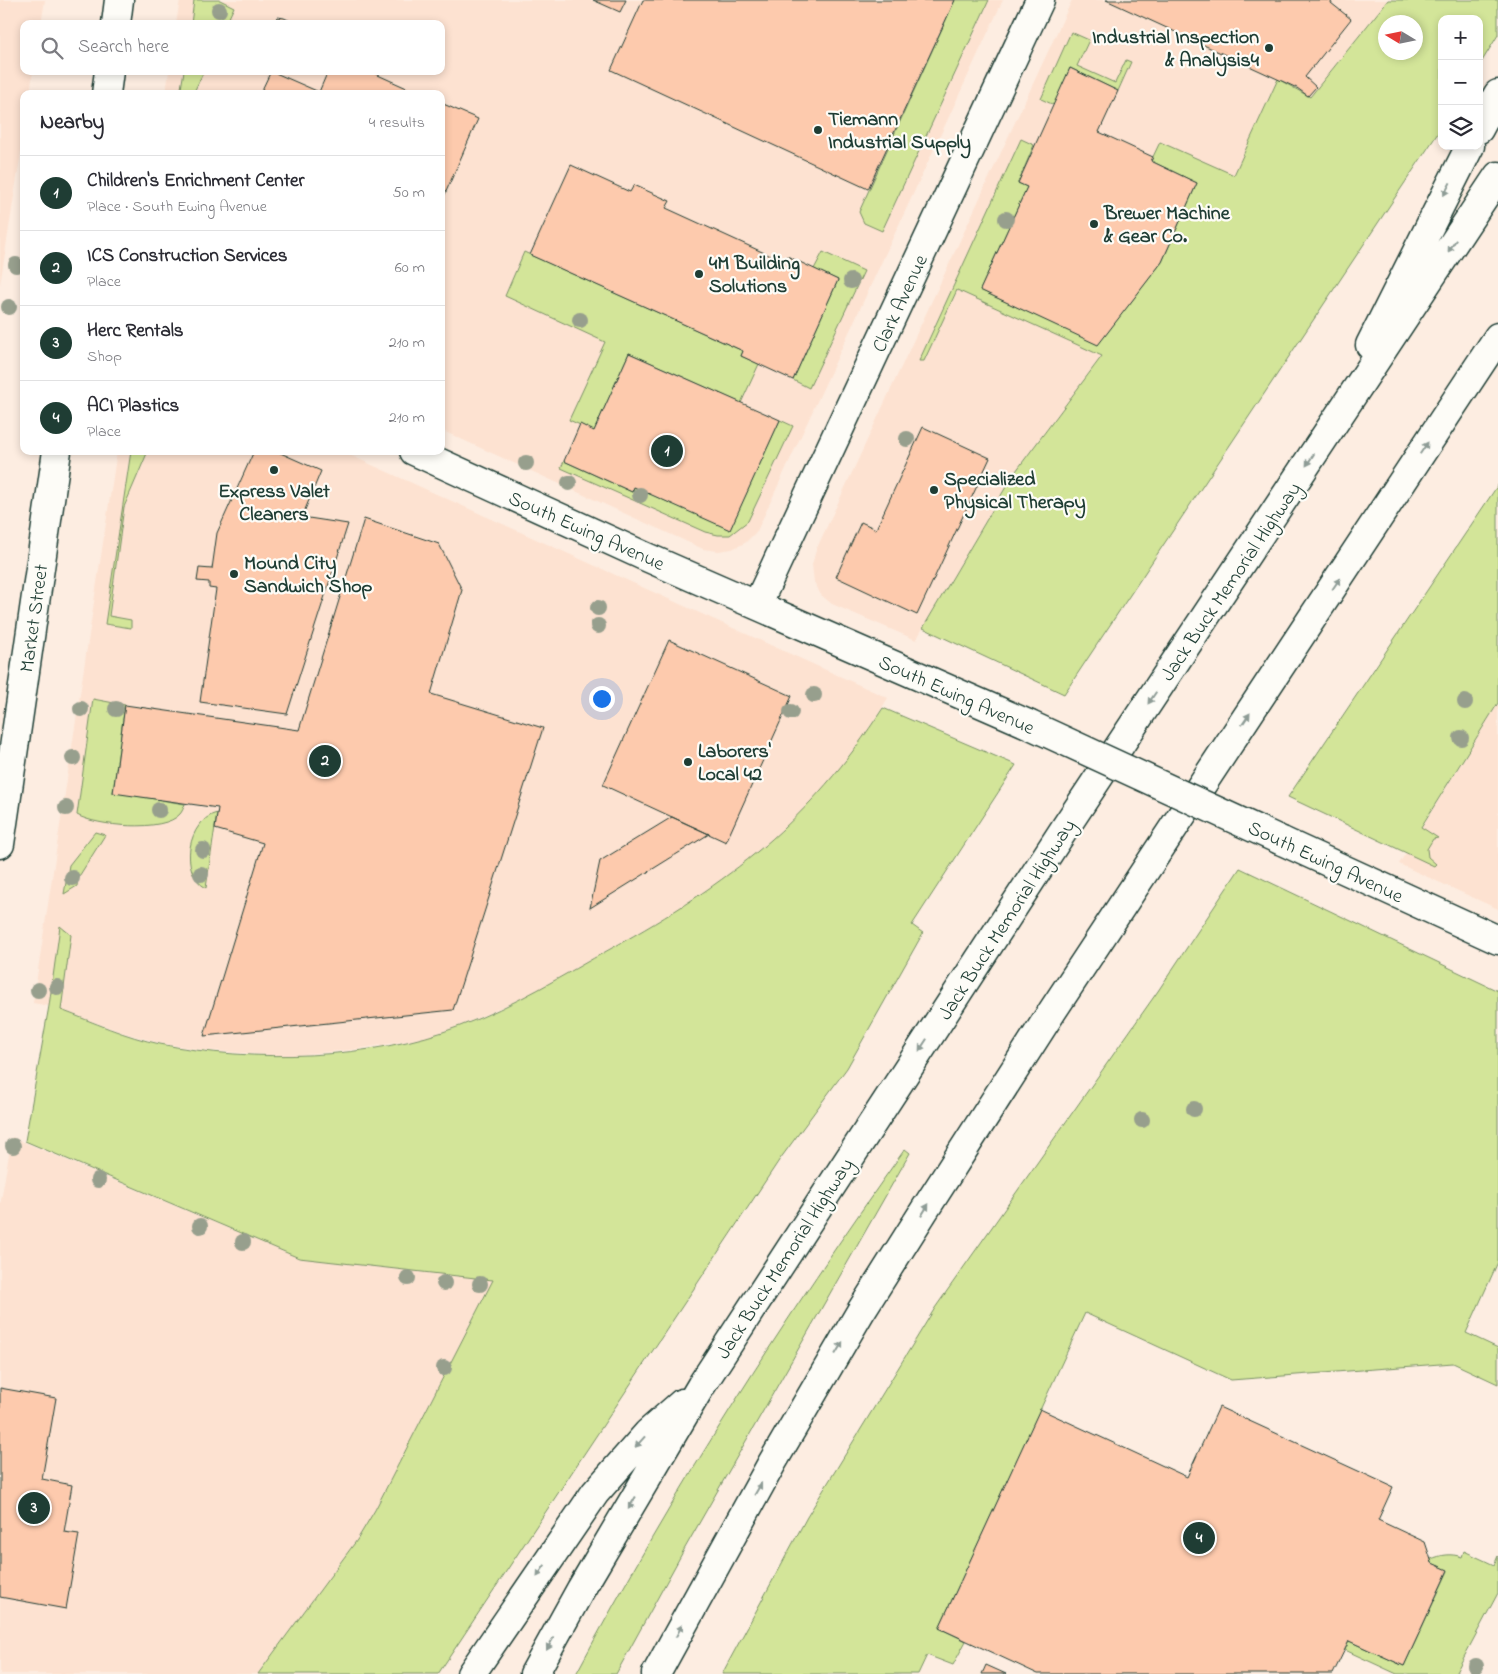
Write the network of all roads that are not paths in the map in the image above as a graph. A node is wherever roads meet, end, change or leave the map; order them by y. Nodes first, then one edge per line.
1 (119, 0) edge
2 (1040, 0) edge
3 (116, 20) edge
4 (109, 75) edge
5 (107, 90) edge
6 (1498, 94) edge
7 (1483, 122) edge
8 (1468, 150) edge
9 (1498, 176) edge
10 (1498, 337) edge
11 (1337, 420) junction
12 (56, 455) edge
13 (423, 455) edge
14 (757, 605) junction
15 (0, 844) edge
16 (1498, 940) edge
17 (701, 1386) junction
18 (471, 1674) edge
19 (534, 1674) edge
20 (656, 1674) edge

1 - 3 main road
2 - 14 main road, Clark Avenue
4 - 5 main road
6 - 7 main road
8 -> 11 main road
9 -> 11 main road, Jack Buck Memorial Highway
20 -> 10 main road
11 -> 17 main road, Jack Buck Memorial Highway
12 - 15 main road, Market Street
13 - 14 main road, South Ewing Avenue
14 - 16 main road, South Ewing Avenue, bridge
17 -> 18 main road
17 -> 19 main road, Jack Buck Memorial Highway

